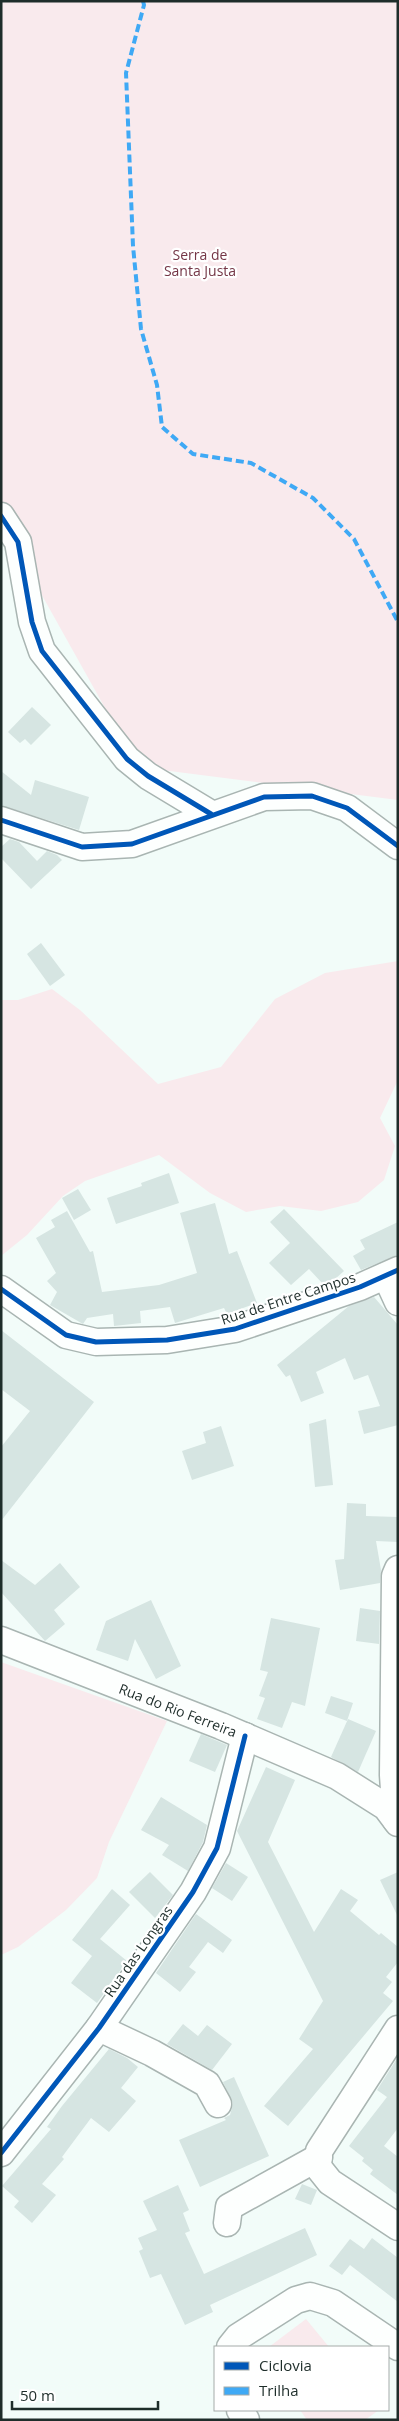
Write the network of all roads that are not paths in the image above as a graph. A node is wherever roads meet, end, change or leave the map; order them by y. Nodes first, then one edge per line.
1 (1, 516) edge
2 (211, 814) junction
3 (1, 820) edge
4 (398, 846) edge
5 (392, 1273) edge
6 (1, 1289) edge
7 (398, 1302) edge
8 (398, 1569) edge
9 (1, 1640) edge
10 (245, 1736) junction
11 (397, 1821) edge
12 (99, 2028) junction
13 (398, 2029) edge
14 (218, 2104) dead end
15 (1, 2153) edge
16 (318, 2157) junction
17 (226, 2223) dead end
18 (398, 2227) edge
19 (231, 2346) edge
20 (398, 2347) edge

1 - 2 street
2 - 3 street
2 - 4 street
5 - 6 street, Rua de Entre Campos
5 - 7 street
8 - 11 street
9 - 10 street, Rua do Rio Ferreira
10 - 11 street, Rua do Rio Ferreira
10 - 12 street, Rua das Longras
12 - 14 street
12 - 15 street, Rua das Longras
13 - 16 street
16 - 17 street
16 - 18 street
19 - 20 street

